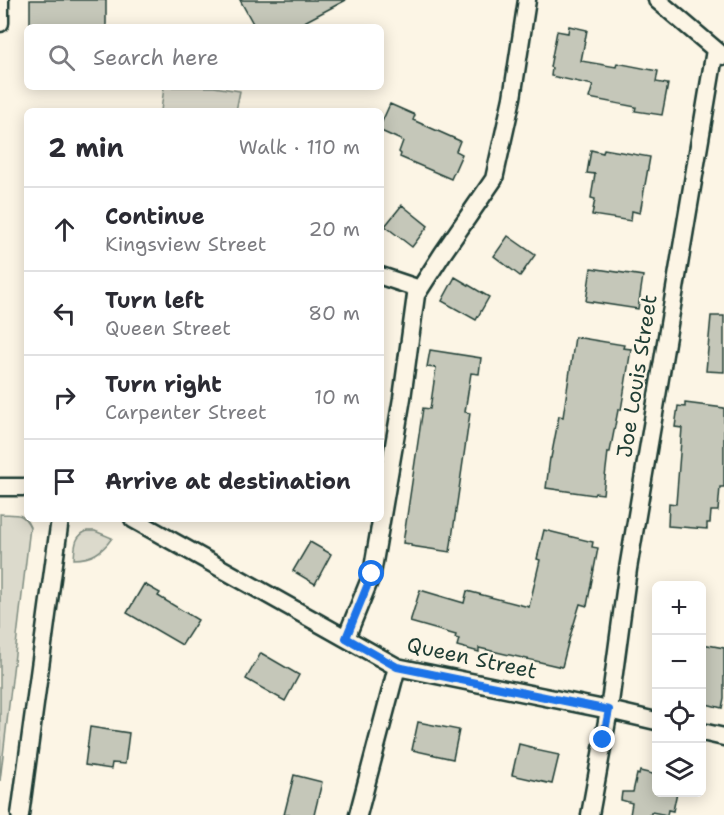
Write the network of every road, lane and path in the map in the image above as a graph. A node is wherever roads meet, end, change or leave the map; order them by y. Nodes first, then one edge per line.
1 (0, 0) edge
2 (527, 0) edge
3 (657, 0) edge
4 (0, 22) edge
5 (720, 53) edge
6 (384, 277) edge
7 (420, 289) junction
8 (0, 487) edge
9 (24, 487) edge
10 (384, 504) edge
11 (60, 522) edge
12 (143, 522) edge
13 (381, 522) edge
14 (346, 638) junction
15 (397, 667) junction
16 (609, 710) junction
17 (652, 720) edge
18 (706, 733) edge
19 (724, 737) edge
20 (20, 815) edge
21 (358, 815) edge
22 (590, 815) edge

1 - 4 street
2 - 7 street
3 - 5 street
5 - 16 street, Joe Louis Street
6 - 7 street
7 - 10 street
8 - 9 street
11 - 20 street
12 - 14 street, Queen Street
13 - 14 street
14 - 15 street, Queen Street
15 - 16 street, Queen Street
15 - 21 street
16 - 17 street, Queen Street
16 - 22 street, Joe Louis Street
18 - 19 street

